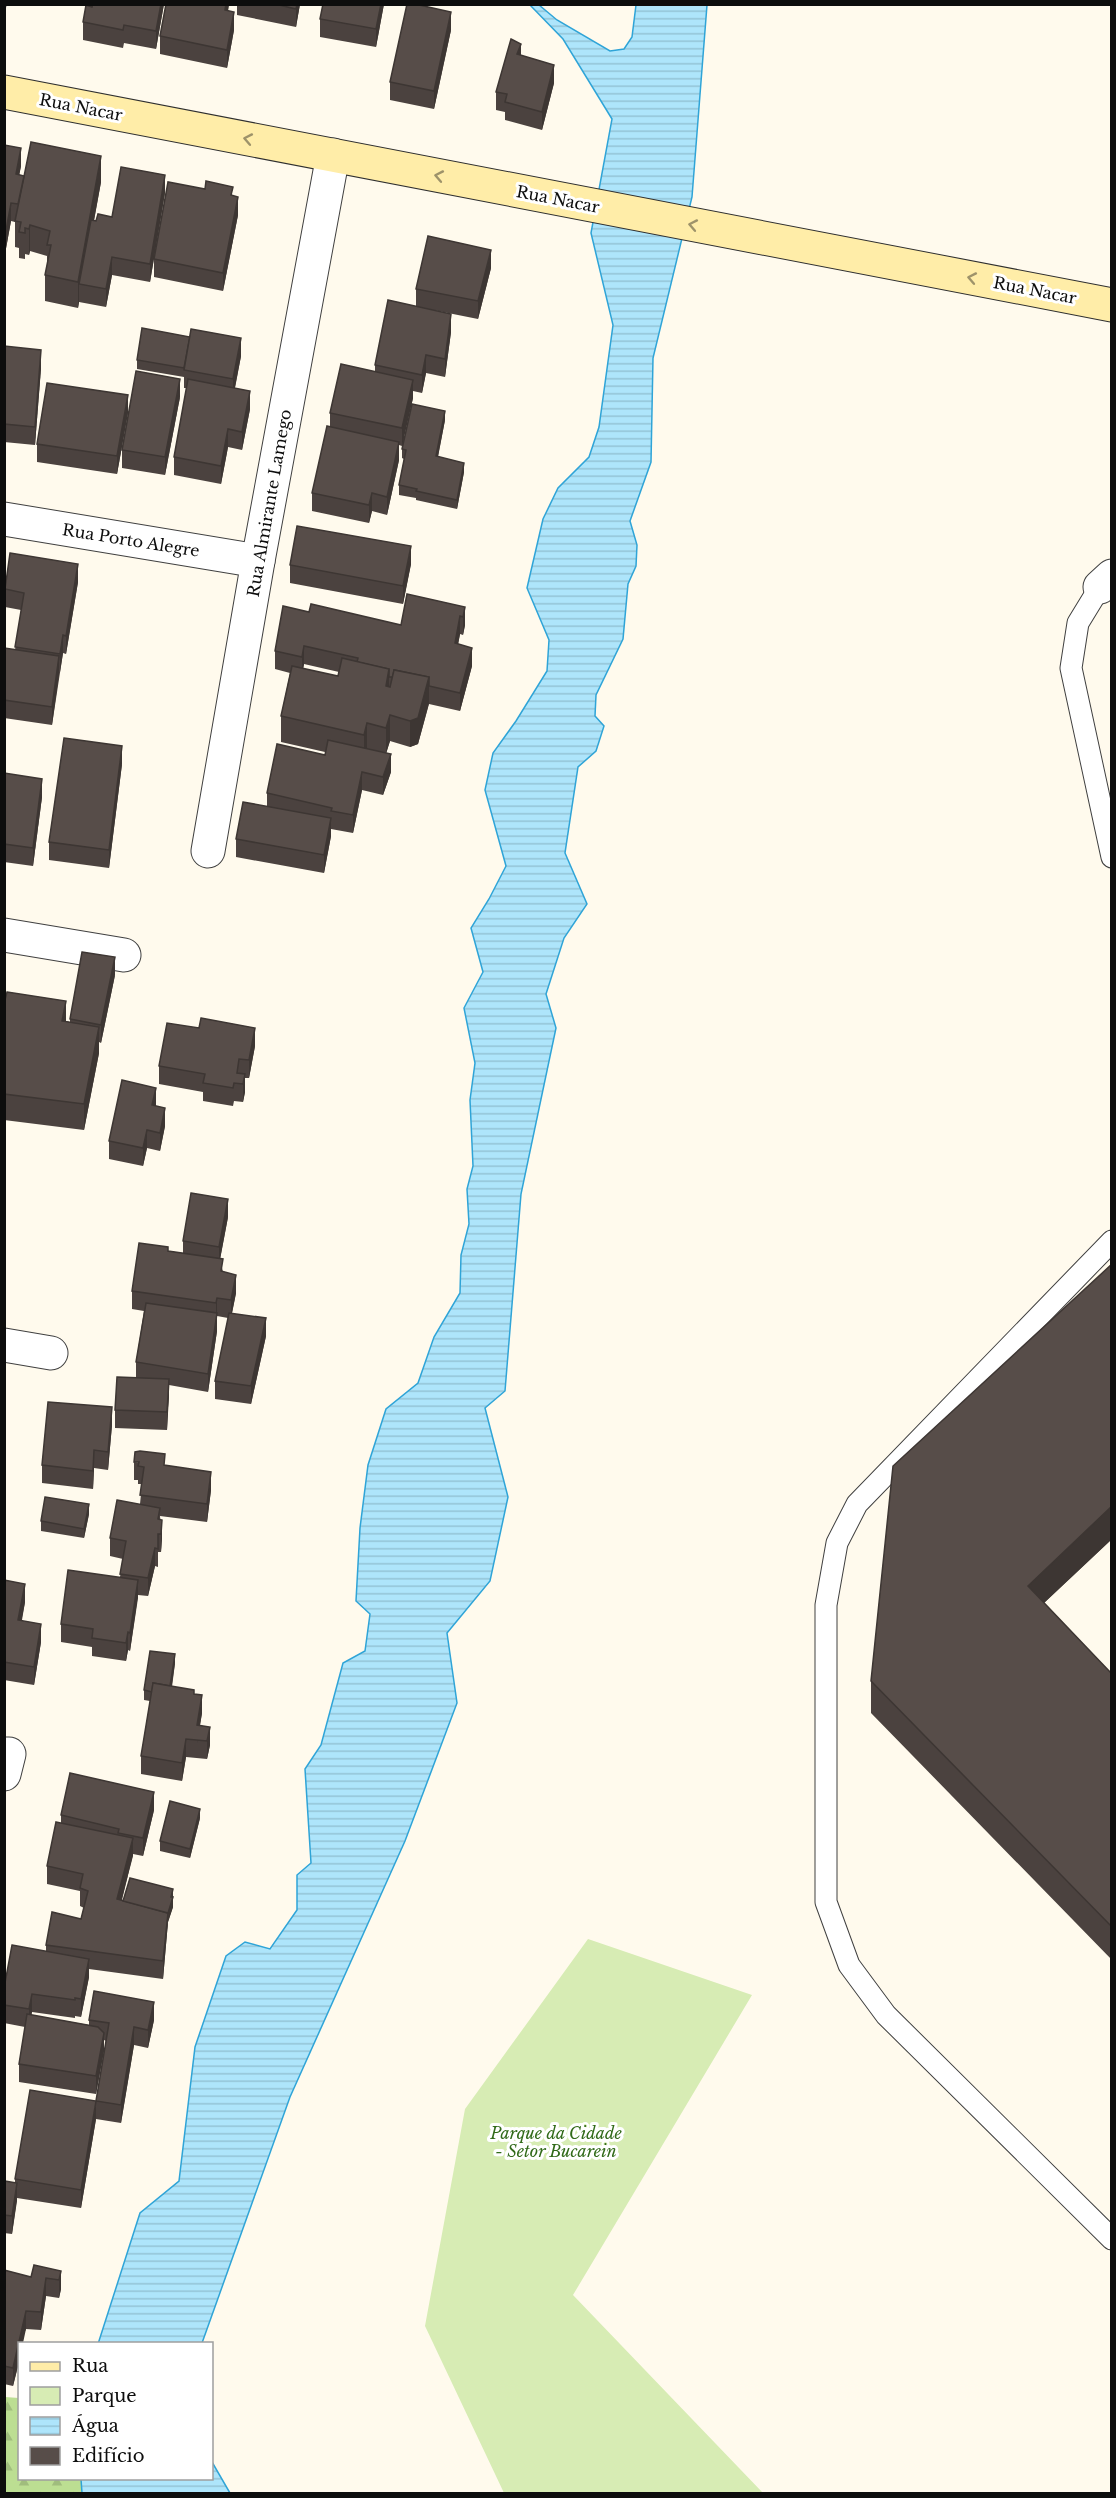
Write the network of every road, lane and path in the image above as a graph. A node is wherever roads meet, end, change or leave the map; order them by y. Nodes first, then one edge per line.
1 (4, 92) edge
2 (333, 155) junction
3 (1112, 305) edge
4 (4, 519) edge
5 (258, 561) junction
6 (1106, 582) edge
7 (208, 851) dead end
8 (1112, 857) edge
9 (4, 935) edge
10 (124, 955) dead end
11 (1112, 1241) edge
12 (4, 1345) edge
13 (51, 1353) dead end
14 (1112, 2239) edge

2 -> 1 main road, Rua Nacar
3 -> 2 main road, Rua Nacar
2 - 5 street, Rua Almirante Lamego
4 - 5 street, Rua Porto Alegre
5 - 7 street, Rua Almirante Lamego
6 - 8 lane
9 - 10 street
11 - 14 lane
12 - 13 street

